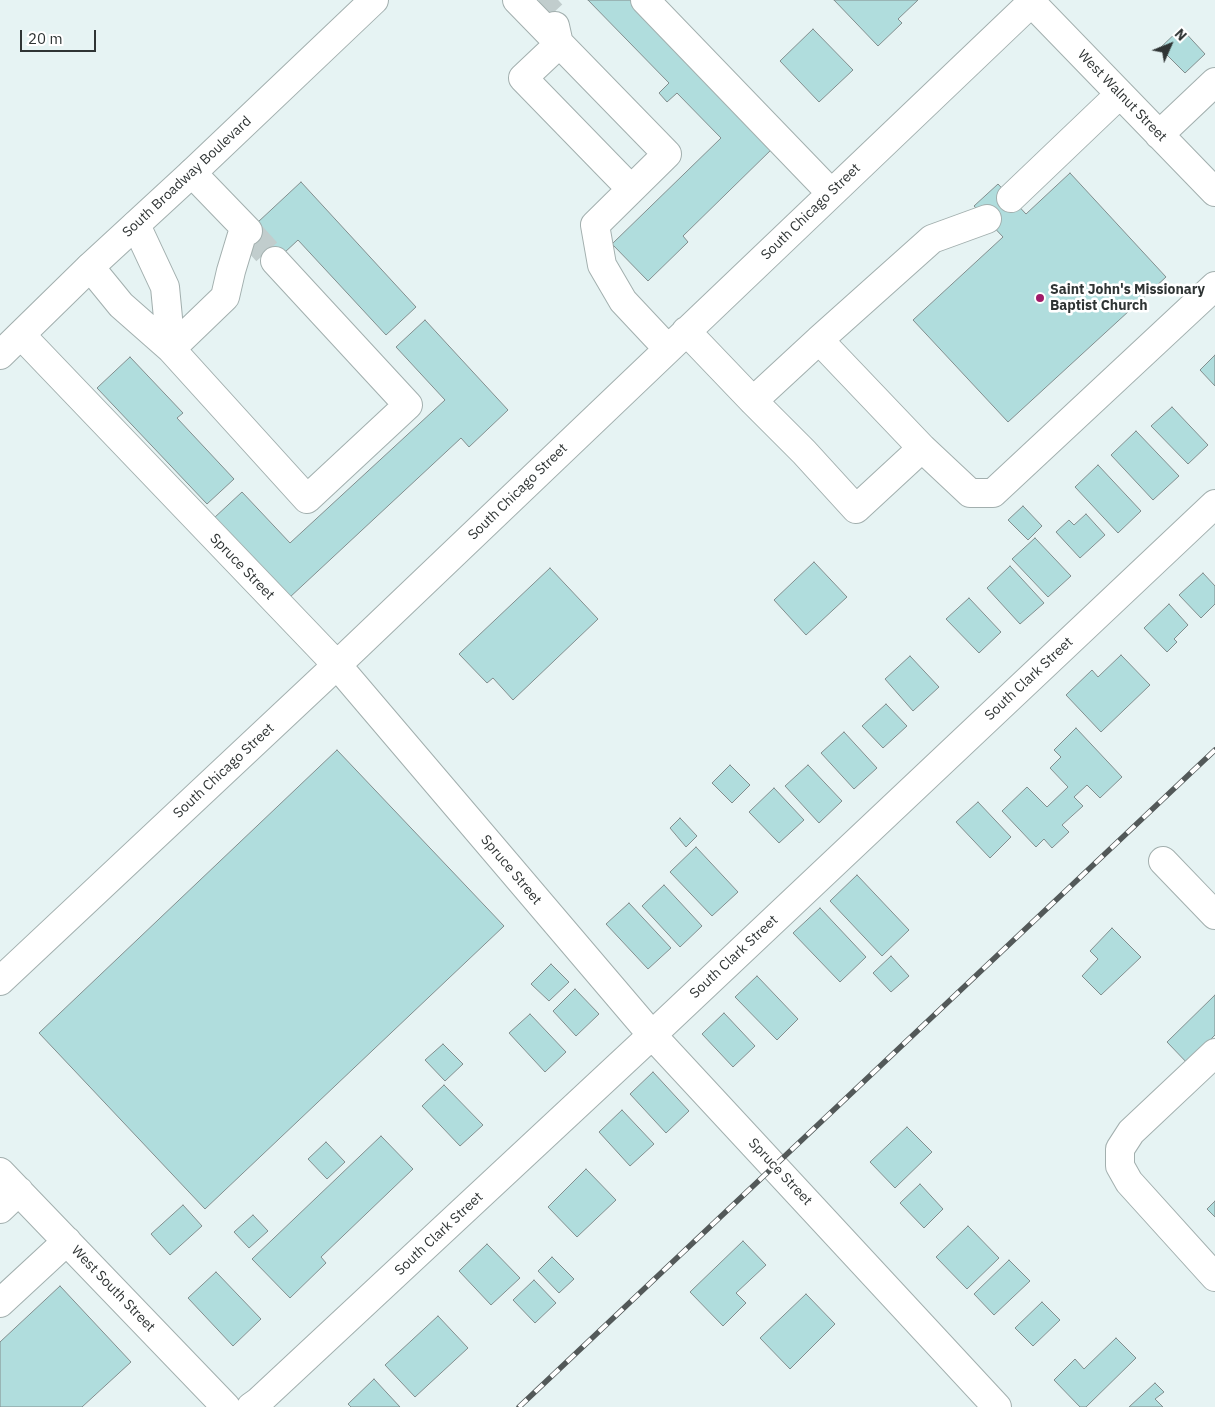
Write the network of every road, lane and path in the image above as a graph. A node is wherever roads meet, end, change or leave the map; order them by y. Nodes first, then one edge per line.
1 (374, 0) edge
2 (517, 0) edge
3 (645, 0) edge
4 (1031, 1) edge
5 (552, 14) tunnel mouth
6 (560, 44) junction
7 (1215, 82) edge
8 (1120, 94) junction
9 (1159, 134) junction
10 (192, 173) junction
11 (631, 189) junction
12 (1215, 192) edge
13 (831, 193) junction
14 (1011, 198) dead end
15 (987, 219) dead end
16 (136, 225) junction
17 (276, 261) tunnel mouth
18 (90, 268) junction
19 (1215, 286) edge
20 (21, 335) junction
21 (677, 340) junction
22 (819, 340) junction
23 (171, 349) junction
24 (0, 355) edge
25 (753, 401) junction
26 (922, 448) junction
27 (1215, 504) edge
28 (336, 665) junction
29 (1163, 861) dead end
30 (1215, 914) edge
31 (0, 981) edge
32 (652, 1035) junction
33 (1215, 1053) edge
34 (0, 1172) edge
35 (9, 1200) edge
36 (66, 1241) junction
37 (1215, 1276) edge
38 (0, 1303) edge
39 (226, 1407) edge
40 (252, 1407) edge
41 (998, 1407) edge

1 - 10 street, South Broadway Boulevard
2 - 6 street
3 - 13 street
4 - 8 street, West Walnut Street
4 - 13 street, South Chicago Street
5 - 6 street
6 - 11 street
6 - 11 street
7 - 9 street
8 - 9 street, West Walnut Street
8 - 14 street
9 - 12 street, West Walnut Street
10 - 16 street, South Broadway Boulevard
10 - 23 street
11 - 21 street
13 - 21 street, South Chicago Street
15 - 22 street
16 - 18 street, South Broadway Boulevard
16 - 23 street
17 - 23 street
18 - 20 street, South Broadway Boulevard
18 - 23 street
19 - 26 street
20 - 24 street, South Broadway Boulevard
20 - 28 street, Spruce Street
21 - 25 street
21 - 28 street, South Chicago Street
22 - 25 street
22 - 26 street
25 - 26 street
27 - 32 street, South Clark Street
28 - 31 street, South Chicago Street
28 - 32 street, Spruce Street
29 - 30 street
32 - 40 street, South Clark Street
32 - 41 street, Spruce Street
33 - 37 street
34 - 35 street, West South Street
35 - 36 street, West South Street
36 - 38 street
36 - 39 street, West South Street

